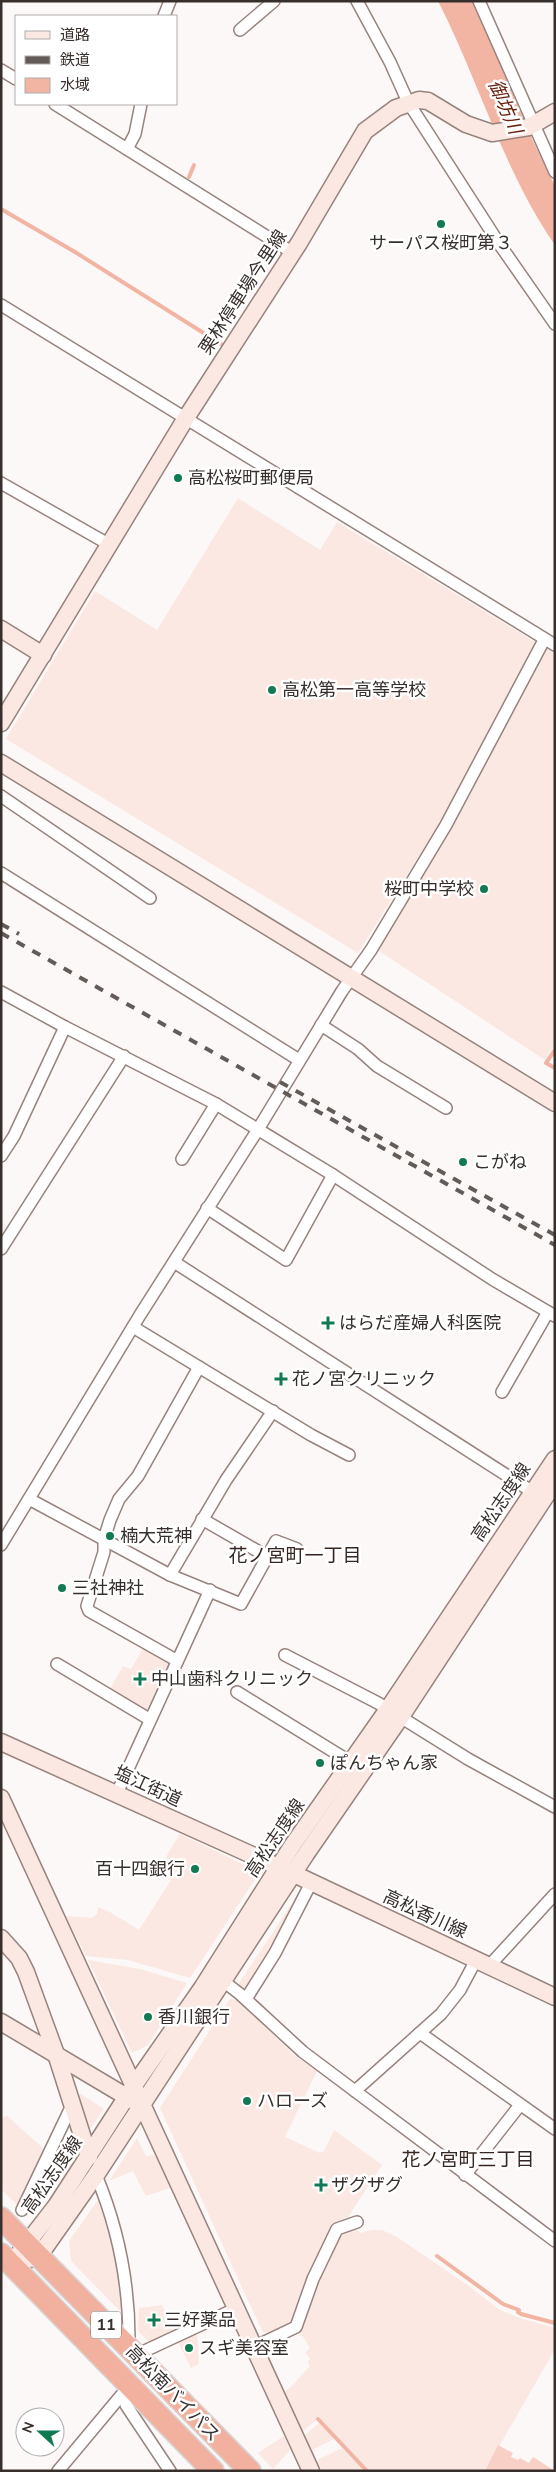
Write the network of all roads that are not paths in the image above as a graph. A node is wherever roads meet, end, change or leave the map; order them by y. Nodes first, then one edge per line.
1 (170, 1) edge
2 (274, 1) edge
3 (357, 1) edge
4 (479, 1) edge
5 (164, 15) edge
6 (240, 30) dead end
7 (1, 70) edge
8 (15, 78) edge
9 (408, 102) junction
10 (57, 105) edge
11 (141, 105) edge
12 (555, 112) edge
13 (531, 126) junction
14 (127, 149) junction
15 (555, 172) edge
16 (292, 254) junction
17 (1, 305) edge
18 (555, 324) edge
19 (186, 418) junction
20 (1, 483) edge
21 (110, 545) junction
22 (1, 629) edge
23 (550, 643) edge
24 (44, 655) junction
25 (1, 723) edge
26 (1, 763) edge
27 (1, 796) edge
28 (1, 873) edge
29 (150, 898) dead end
30 (352, 978) junction
31 (1, 992) edge
32 (321, 1026) junction
33 (64, 1027) junction
34 (124, 1056) junction
35 (299, 1060) junction
36 (555, 1103) edge
37 (216, 1104) junction
38 (446, 1108) dead end
39 (257, 1131) junction
40 (1, 1156) edge
41 (182, 1158) dead end
42 (333, 1175) junction
43 (207, 1208) junction
44 (1, 1249) edge
45 (174, 1262) junction
46 (551, 1314) edge
47 (133, 1327) junction
48 (199, 1367) junction
49 (502, 1392) dead end
50 (273, 1411) junction
51 (349, 1455) dead end
52 (555, 1459) edge
53 (555, 1482) edge
54 (538, 1495) junction
55 (29, 1499) junction
56 (202, 1520) junction
57 (5, 1531) edge
58 (104, 1539) junction
59 (1, 1545) edge
60 (297, 1549) dead end
61 (268, 1557) junction
62 (170, 1575) junction
63 (210, 1590) junction
64 (285, 1655) dead end
65 (176, 1660) junction
66 (57, 1664) dead end
67 (237, 1692) dead end
68 (394, 1713) junction
69 (149, 1719) junction
70 (4, 1747) edge
71 (358, 1767) junction
72 (117, 1793) junction
73 (1, 1798) edge
74 (555, 1807) edge
75 (278, 1868) junction
76 (294, 1874) junction
77 (311, 1883) junction
78 (555, 1894) edge
79 (1, 1938) edge
80 (482, 1963) junction
81 (218, 1977) junction
82 (555, 1997) edge
83 (246, 1999) junction
84 (1, 2022) edge
85 (420, 2033) junction
86 (58, 2057) junction
87 (355, 2091) junction
88 (134, 2097) junction
89 (72, 2103) junction
90 (520, 2105) junction
91 (555, 2130) edge
92 (89, 2156) junction
93 (96, 2175) junction
94 (465, 2175) junction
95 (22, 2210) dead end
96 (1, 2218) edge
97 (357, 2222) dead end
98 (554, 2239) edge
99 (33, 2251) junction
100 (4, 2262) edge
101 (237, 2308) junction
102 (254, 2347) junction
103 (133, 2351) junction
104 (129, 2386) junction
105 (58, 2471) edge
106 (170, 2471) edge
107 (213, 2471) edge
108 (250, 2471) edge
109 (311, 2471) edge

1 - 5 street
2 - 6 street
3 - 9 street
4 - 13 street
7 - 8 street
9 - 13 main road
9 - 16 main road, 栗林停車場今里線
9 - 18 street
10 - 14 street
11 - 14 street
12 - 13 main road
13 - 15 street
14 - 16 street
16 - 19 main road, 栗林停車場今里線
17 - 19 street
19 - 21 main road, 栗林停車場今里線
19 - 23 street
20 - 21 street
21 - 24 main road, 栗林停車場今里線
22 - 24 main road
23 - 30 street
24 - 25 main road, 栗林停車場今里線
26 - 30 main road
27 - 29 street
28 - 35 street
30 - 32 street
30 - 36 main road
31 - 33 street
32 - 35 street
32 - 38 street
33 - 34 street
33 - 40 street
34 - 37 street
34 - 44 street
35 - 39 street
37 - 39 street
37 - 41 street
39 - 42 street
39 - 43 street
42 - 43 street
42 - 46 street
43 - 45 street
45 - 47 street
45 - 54 street
46 - 49 street
47 - 48 street
47 - 55 street
48 - 50 street
48 - 58 street
50 - 51 street
50 - 56 street
52 - 54 main road, 高松志度線
53 - 54 main road, 高松志度線
54 - 68 main road, 高松志度線
55 - 57 street
55 - 58 street
56 - 61 street
56 - 62 street
57 - 59 street
58 - 62 street
58 - 65 street
60 - 61 street
61 - 63 street
62 - 63 street
63 - 65 street
64 - 68 street
65 - 69 street
66 - 69 street
67 - 71 street
68 - 71 main road, 高松志度線
68 - 74 street
69 - 72 street
70 - 72 main road, 塩江街道
71 - 75 main road, 高松志度線
71 - 76 main road, 高松志度線
72 - 75 main road, 塩江街道
73 - 88 main road
75 - 76 main road, 高松香川線
75 - 81 main road, 高松志度線
76 - 77 main road, 高松香川線
76 - 81 main road, 高松志度線
77 - 80 main road, 高松香川線
77 - 83 street
78 - 80 street
79 - 86 main road
80 - 82 main road, 高松香川線
80 - 85 street
81 - 83 street
81 - 88 main road, 高松志度線
83 - 87 street
84 - 86 main road
85 - 87 street
85 - 90 street
86 - 88 main road
86 - 89 main road
87 - 94 street
88 - 92 main road, 高松志度線
88 - 93 main road, 高松志度線
88 - 101 main road
89 - 92 main road
89 - 95 street
90 - 91 street
90 - 94 street
92 - 99 main road, 高松志度線
93 - 99 main road, 高松志度線
93 - 103 street
94 - 98 street
96 - 99 highway, 11
97 - 102 street
99 - 100 main road, 高松志度線
99 - 103 highway, 高松南バイパス / 11
100 - 104 highway, 高松南バイパス / 11
101 - 102 main road
101 - 103 street
102 - 109 main road
103 - 108 highway, 高松南バイパス / 11
104 - 105 street
104 - 106 street
104 - 107 highway, 高松南バイパス / 11

